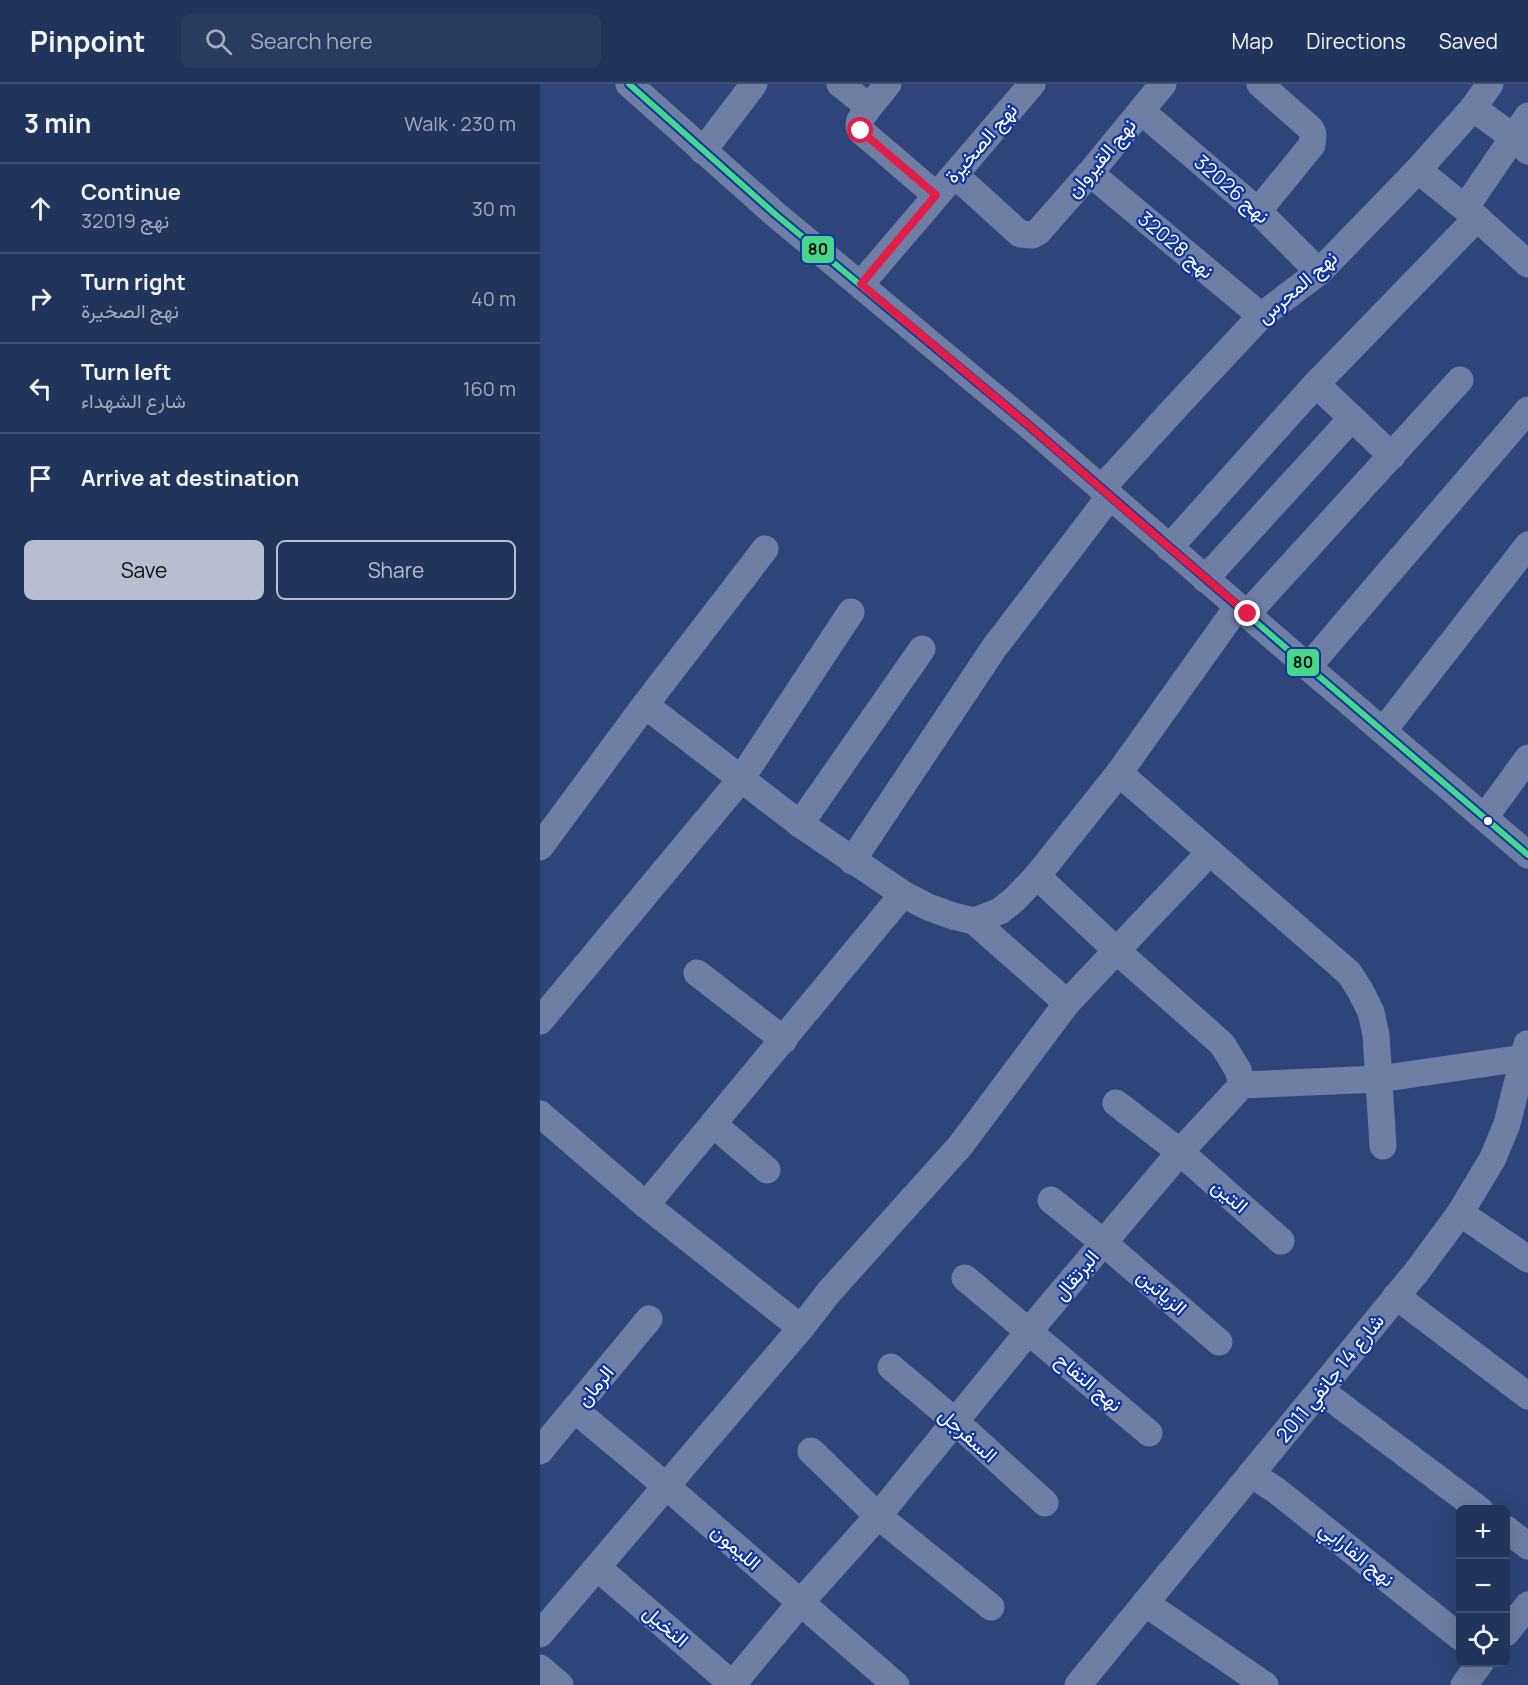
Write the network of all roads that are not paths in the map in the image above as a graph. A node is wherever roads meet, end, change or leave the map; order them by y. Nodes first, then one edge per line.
1 (629, 84) edge
2 (754, 84) edge
3 (840, 84) edge
4 (888, 84) edge
5 (1163, 84) edge
6 (1490, 84) edge
7 (1264, 85) edge
8 (1027, 86) edge
9 (869, 107) junction
10 (1473, 108) junction
11 (1141, 111) junction
12 (1523, 135) edge
13 (703, 151) junction
14 (1418, 171) junction
15 (1090, 173) junction
16 (955, 175) junction
17 (936, 195) junction
18 (1258, 211) junction
19 (1471, 213) junction
20 (1528, 264) edge
21 (1319, 272) junction
22 (861, 284) junction
23 (1261, 316) junction
24 (1460, 380) dead end
25 (1316, 384) junction
26 (1528, 410) edge
27 (1352, 418) junction
28 (1392, 456) junction
29 (1106, 492) junction
30 (1528, 545) edge
31 (1169, 548) junction
32 (765, 549) dead end
33 (1205, 579) junction
34 (1243, 610) junction
35 (851, 612) dead end
36 (922, 649) dead end
37 (1308, 667) junction
38 (645, 705) junction
39 (1383, 731) junction
40 (1528, 758) edge
41 (1119, 773) junction
42 (741, 779) junction
43 (1485, 817) junction
44 (800, 824) junction
45 (540, 847) edge
46 (1210, 852) junction
47 (1528, 855) edge
48 (852, 861) junction
49 (1037, 876) junction
50 (903, 894) junction
51 (974, 921) junction
52 (1117, 951) junction
53 (698, 973) dead end
54 (1067, 1003) junction
55 (540, 1020) edge
56 (784, 1040) junction
57 (1526, 1049) edge
58 (1379, 1079) junction
59 (1242, 1085) junction
60 (1522, 1089) edge
61 (1116, 1103) dead end
62 (540, 1114) edge
63 (713, 1124) junction
64 (1383, 1146) dead end
65 (1180, 1152) junction
66 (767, 1170) dead end
67 (1051, 1200) dead end
68 (646, 1204) junction
69 (1460, 1213) junction
70 (1281, 1241) dead end
71 (1104, 1243) junction
72 (1528, 1259) edge
73 (965, 1278) dead end
74 (1396, 1296) junction
75 (649, 1320) dead end
76 (801, 1328) junction
77 (1029, 1331) junction
78 (1219, 1342) dead end
79 (891, 1367) dead end
80 (1320, 1390) junction
81 (1528, 1396) edge
82 (575, 1410) junction
83 (956, 1422) junction
84 (1149, 1433) dead end
85 (540, 1451) edge
86 (811, 1451) dead end
87 (1251, 1474) junction
88 (666, 1486) junction
89 (1045, 1503) dead end
90 (1475, 1505) edge
91 (878, 1516) junction
92 (1510, 1532) edge
93 (1528, 1546) edge
94 (598, 1568) junction
95 (801, 1602) junction
96 (1145, 1603) junction
97 (991, 1607) dead end
98 (1527, 1610) edge
99 (1510, 1629) edge
100 (1456, 1633) edge
101 (540, 1634) edge
102 (1478, 1667) edge
103 (540, 1668) edge
104 (560, 1685) edge
105 (732, 1685) edge
106 (896, 1685) edge
107 (1078, 1685) edge
108 (1265, 1685) edge
109 (1464, 1685) edge

1 - 13 street
2 - 13 street
3 - 9 street
4 - 9 street
5 - 11 street, نهج القيروان
6 - 10 street, نهج المحرس
7 - 18 street
8 - 16 street, نهج الصخيرة
9 - 17 street
10 - 12 street
10 - 14 street, نهج المحرس
11 - 15 street, نهج القيروان
11 - 18 street, نهج 32026
12 - 19 street
13 - 22 street
14 - 19 street
14 - 21 street, نهج المحرس
15 - 16 street, نهج القيروان
15 - 23 street, نهج 32028
16 - 17 street, نهج الصخيرة
17 - 22 street, نهج الصخيرة
18 - 21 street, نهج 32026
19 - 20 street
19 - 25 street
21 - 23 street, نهج المحرس
22 - 29 street
23 - 29 street, نهج المحرس
24 - 28 street
25 - 27 street
25 - 31 street
26 - 37 street
27 - 28 street
27 - 33 street
28 - 34 street
29 - 31 street
29 - 48 street, نهج المحرس
30 - 39 street
31 - 33 street
32 - 38 street
33 - 34 street
34 - 37 street
34 - 41 street
35 - 42 street
36 - 44 street
37 - 39 street
38 - 42 street
38 - 45 street
39 - 43 street
40 - 43 street
41 - 46 street
41 - 49 street
42 - 44 street
42 - 55 street
43 - 47 street
44 - 48 street
46 - 52 street
46 - 58 street
48 - 50 street
49 - 51 street
49 - 52 street
50 - 51 street
50 - 56 street
51 - 54 street
52 - 54 street
52 - 59 street
53 - 56 street
54 - 76 street
56 - 63 street
57 - 58 street
57 - 60 street, شارع 14 جانفي 2011
58 - 59 street
58 - 64 street
59 - 65 street, البرتقال
60 - 69 street, شارع 14 جانفي 2011
61 - 65 street, التين
62 - 68 street
63 - 66 street
63 - 68 street
65 - 70 street, التين
65 - 71 street, البرتقال
67 - 71 street, الزياتين
68 - 76 street
69 - 72 street
69 - 74 street, شارع 14 جانفي 2011
71 - 77 street, البرتقال
71 - 78 street, الزياتين
73 - 77 street, نهج التفاح
74 - 80 street, شارع 14 جانفي 2011
74 - 81 street
75 - 82 street, الرمان
76 - 88 street
77 - 83 street, البرتقال
77 - 84 street, نهج التفاح
79 - 83 street, السفرجل
80 - 87 street, شارع 14 جانفي 2011
80 - 90 street
82 - 85 street, الرمان
82 - 88 street, الليمون
83 - 89 street, السفرجل
83 - 91 street, البرتقال
86 - 91 street
87 - 96 street, شارع 14 جانفي 2011
87 - 100 street, نهج الفارابي
88 - 94 street
88 - 95 street, الليمون
91 - 95 street, البرتقال
91 - 97 street
92 - 93 street
94 - 101 street
94 - 105 street, النخيل
95 - 105 street, البرتقال
95 - 106 street, الليمون
96 - 107 street, شارع 14 جانفي 2011
96 - 108 street
98 - 99 street
102 - 109 street
103 - 104 street

